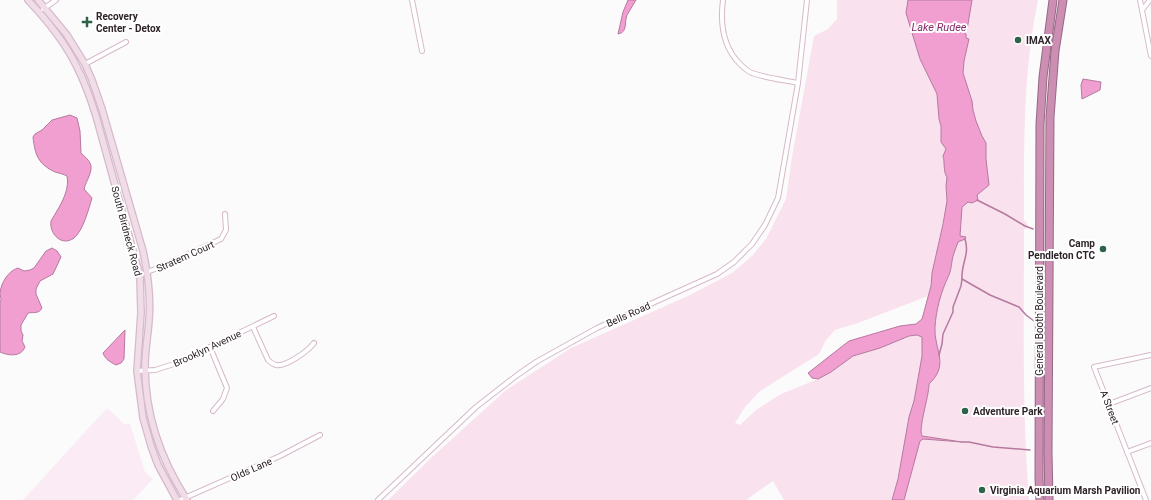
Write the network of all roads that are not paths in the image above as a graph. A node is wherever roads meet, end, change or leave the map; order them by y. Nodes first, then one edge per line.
1 (28, 0) edge
2 (38, 0) edge
3 (56, 0) edge
4 (412, 0) edge
5 (723, 0) edge
6 (807, 0) edge
7 (1053, 0) edge
8 (1063, 0) edge
9 (1140, 0) edge
10 (1150, 0) edge
11 (45, 8) junction
12 (1142, 10) junction
13 (40, 13) junction
14 (126, 42) dead end
15 (422, 51) dead end
16 (1151, 56) edge
17 (85, 64) junction
18 (798, 83) junction
19 (225, 214) dead end
20 (147, 272) junction
21 (274, 316) dead end
22 (253, 327) junction
23 (314, 343) dead end
24 (210, 347) junction
25 (1151, 355) edge
26 (145, 370) junction
27 (137, 371) junction
28 (1151, 388) edge
29 (1109, 404) junction
30 (213, 411) dead end
31 (320, 434) dead end
32 (1151, 443) edge
33 (1127, 452) junction
34 (184, 499) edge
35 (177, 500) edge
36 (378, 500) edge
37 (1040, 500) edge
38 (1049, 500) edge
39 (1146, 500) edge

1 - 13 main road, South Birdneck Road
2 - 11 main road, South Birdneck Road
3 - 11 street
4 - 15 street
5 - 18 street
6 - 18 street, Bells Road
7 - 37 highway, General Booth Boulevard
8 - 38 highway, General Booth Boulevard
9 - 12 street
10 - 12 street
11 - 13 street
11 - 17 main road, South Birdneck Road
12 - 16 street
13 - 27 main road, South Birdneck Road
14 - 17 street
17 - 20 main road, South Birdneck Road
18 - 36 street, Bells Road
19 - 20 street, Stratem Court
20 - 26 main road, South Birdneck Road
21 - 22 street, Brooklyn Avenue
22 - 23 street
22 - 24 street, Brooklyn Avenue
24 - 26 street, Brooklyn Avenue
24 - 30 street
25 - 29 street, A Street
26 - 27 street, Brooklyn Avenue
26 - 34 main road, South Birdneck Road
27 - 35 main road, South Birdneck Road
28 - 29 street
29 - 33 street, A Street
31 - 34 street, Olds Lane
32 - 33 street
33 - 39 street, A Street

